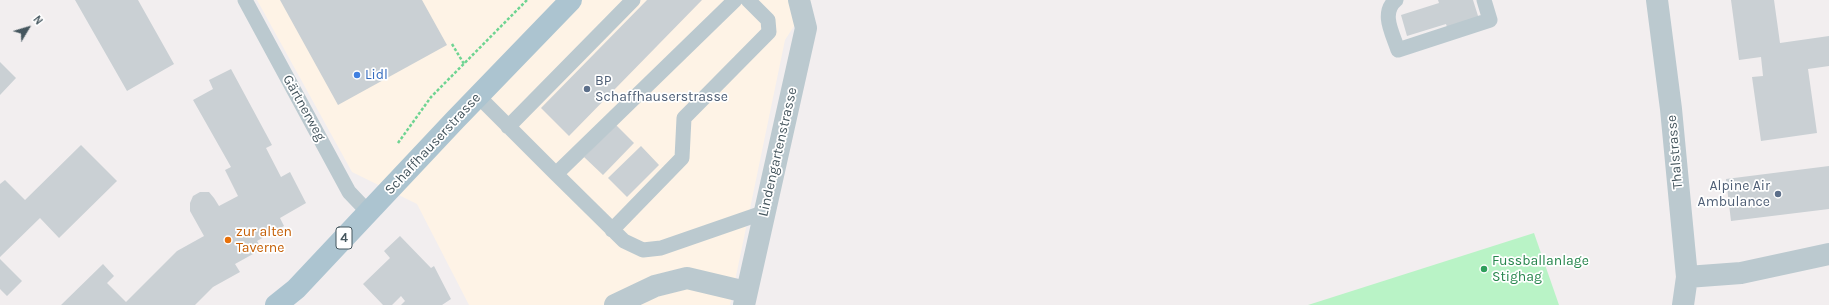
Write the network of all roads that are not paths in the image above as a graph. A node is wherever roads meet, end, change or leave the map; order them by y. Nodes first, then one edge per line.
1 (245, 0) edge
2 (572, 0) edge
3 (632, 0) edge
4 (735, 0) edge
5 (748, 0) edge
6 (799, 0) edge
7 (1396, 0) edge
8 (1484, 0) edge
9 (1657, 0) edge
10 (478, 96) junction
11 (508, 127) junction
12 (556, 174) junction
13 (764, 212) junction
14 (368, 213) junction
15 (612, 230) junction
16 (1829, 254) edge
17 (1687, 277) junction
18 (291, 297) edge
19 (745, 299) edge
20 (276, 305) edge
21 (615, 305) edge
22 (1683, 305) edge

1 - 14 lane, Gärtnerweg
2 - 10 main road, Schaffhauserstrasse / 4
3 - 11 lane
4 - 12 lane
5 - 15 lane
6 - 13 street, Lindengartenstrasse
7 - 8 lane
9 - 17 street, Thalstrasse
10 - 11 lane
10 - 14 main road, Schaffhauserstrasse / 4
11 - 12 lane
12 - 15 lane
13 - 15 lane
13 - 19 street, Lindengartenstrasse
14 - 18 main road, Schaffhauserstrasse / 4
16 - 17 street
17 - 22 street, Thalstrasse
18 - 20 main road, Schaffhauserstrasse / 4
19 - 21 street

